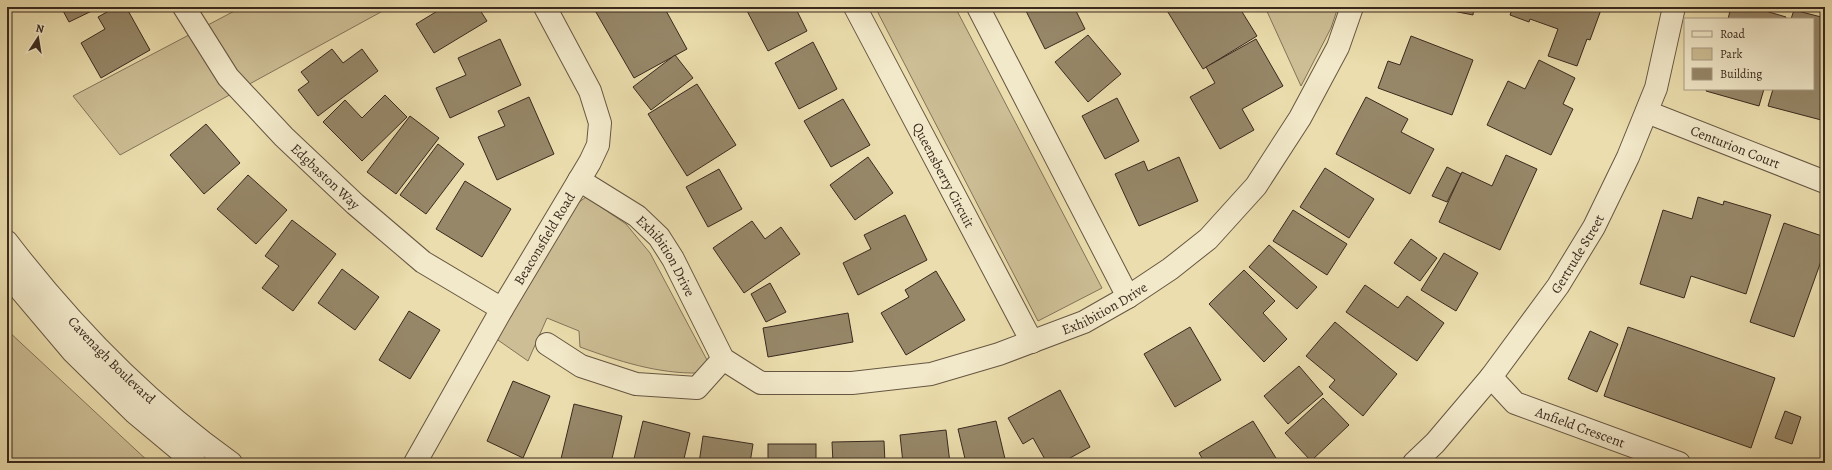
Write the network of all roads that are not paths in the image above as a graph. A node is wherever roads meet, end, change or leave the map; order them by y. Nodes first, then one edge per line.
1 (184, 7) edge
2 (545, 7) edge
3 (855, 7) edge
4 (978, 7) edge
5 (1352, 7) edge
6 (1674, 7) edge
7 (1646, 112) junction
8 (579, 180) junction
9 (1825, 182) edge
10 (7, 242) edge
11 (7, 274) edge
12 (1128, 297) junction
13 (502, 309) junction
14 (1032, 342) junction
15 (547, 344) dead end
16 (723, 359) junction
17 (1491, 376) junction
18 (195, 463) edge
19 (231, 463) edge
20 (415, 463) edge
21 (1414, 463) edge
22 (1679, 463) edge

1 - 13 street, Edgbaston Way
2 - 8 street, Beaconsfield Road
3 - 14 street, Queensberry Circuit
4 - 12 street
5 - 12 street, Exhibition Drive
6 - 7 street, Gertrude Street
7 - 9 street, Centurion Court
7 - 17 street, Gertrude Street
8 - 13 street, Beaconsfield Road
8 - 16 street, Exhibition Drive
10 - 19 street, Cavenagh Boulevard
11 - 18 street, Cavenagh Boulevard
12 - 14 street, Exhibition Drive
13 - 20 street, Beaconsfield Road
14 - 16 street, Exhibition Drive
15 - 16 street
17 - 21 street, Gertrude Street
17 - 22 street, Anfield Crescent

